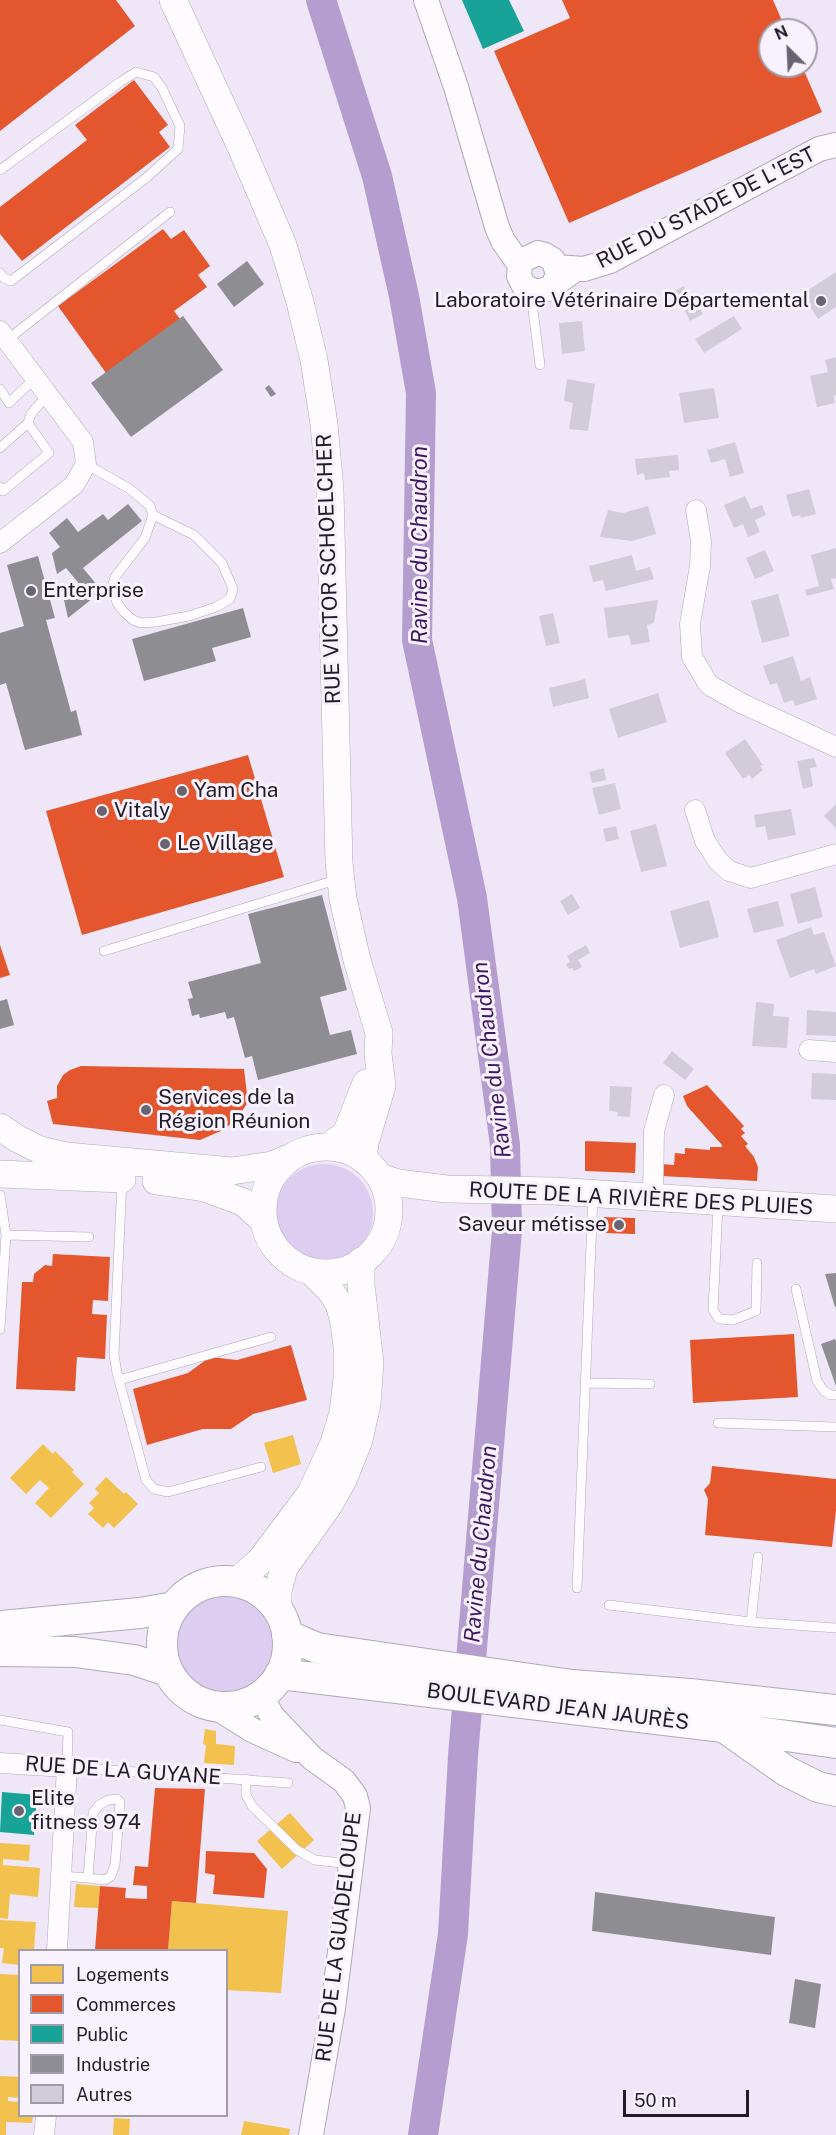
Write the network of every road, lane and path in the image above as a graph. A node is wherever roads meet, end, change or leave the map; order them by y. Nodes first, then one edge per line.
1 (173, 0) edge
2 (426, 0) edge
3 (836, 145) edge
4 (0, 170) edge
5 (170, 212) dead end
6 (521, 257) junction
7 (0, 273) edge
8 (555, 278) junction
9 (3, 336) edge
10 (540, 365) dead end
11 (35, 378) junction
12 (0, 389) edge
13 (48, 394) junction
14 (28, 423) junction
15 (0, 448) edge
16 (86, 464) junction
17 (0, 487) edge
18 (696, 510) dead end
19 (153, 515) junction
20 (0, 543) edge
21 (836, 747) edge
22 (695, 810) dead end
23 (836, 854) edge
24 (341, 878) junction
25 (104, 951) dead end
26 (809, 1050) dead end
27 (836, 1052) edge
28 (378, 1054) junction
29 (664, 1095) dead end
30 (0, 1127) edge
31 (0, 1147) edge
32 (328, 1147) junction
33 (290, 1158) junction
34 (372, 1168) junction
35 (0, 1174) edge
36 (123, 1179) junction
37 (447, 1189) junction
38 (593, 1194) junction
39 (0, 1195) edge
40 (653, 1198) junction
41 (718, 1202) junction
42 (836, 1209) edge
43 (389, 1214) junction
44 (263, 1220) junction
45 (6, 1235) junction
46 (89, 1237) dead end
47 (361, 1262) junction
48 (757, 1263) dead end
49 (311, 1272) junction
50 (796, 1289) dead end
51 (0, 1329) edge
52 (271, 1337) dead end
53 (118, 1380) junction
54 (585, 1383) junction
55 (650, 1384) dead end
56 (836, 1395) edge
57 (718, 1423) dead end
58 (836, 1427) edge
59 (261, 1467) dead end
60 (758, 1557) dead end
61 (236, 1582) junction
62 (577, 1588) dead end
63 (609, 1605) dead end
64 (174, 1607) junction
65 (283, 1622) junction
66 (751, 1623) junction
67 (0, 1626) edge
68 (836, 1628) edge
69 (0, 1651) edge
70 (168, 1671) junction
71 (376, 1671) junction
72 (272, 1684) junction
73 (571, 1697) junction
74 (214, 1706) junction
75 (836, 1710) edge
76 (0, 1720) edge
77 (723, 1727) junction
78 (836, 1743) edge
79 (312, 1758) junction
80 (0, 1763) edge
81 (67, 1767) junction
82 (246, 1779) junction
83 (288, 1783) dead end
84 (836, 1791) edge
85 (352, 1864) junction
86 (62, 1876) junction
87 (88, 1878) junction
88 (57, 1949) edge
89 (46, 2117) edge
90 (44, 2135) edge
91 (311, 2135) edge

1 - 24 main road, RUE VICTOR SCHOELCHER
2 - 6 street
3 - 8 street, RUE DU STADE DE L'EST
4 - 7 lane
5 - 9 lane
6 - 8 street
6 - 8 street
8 - 10 lane
9 - 11 street
11 - 12 lane
11 - 13 street
13 - 14 lane
13 - 16 street
14 - 15 lane
14 - 17 lane
16 - 19 lane
16 - 20 street
18 - 21 street
19 - 19 lane
22 - 23 street
24 - 25 lane
24 - 28 main road, RUE VICTOR SCHOELCHER
26 - 27 street
28 - 32 main road, RUE VICTOR SCHOELCHER
28 - 34 main road, RUE VICTOR SCHOELCHER
29 - 40 street
30 - 33 main road
31 - 36 main road
32 - 33 main road
32 - 34 main road
33 - 44 main road
34 - 37 main road, ROUTE DE LA RIVIÈRE DES PLUIES
34 - 43 main road
35 - 36 main road
36 - 44 main road
36 - 53 lane
37 - 38 main road, ROUTE DE LA RIVIÈRE DES PLUIES
37 - 43 main road, ROUTE DE LA RIVIÈRE DES PLUIES
38 - 40 main road, ROUTE DE LA RIVIÈRE DES PLUIES
38 - 54 lane
39 - 45 lane
40 - 41 main road, ROUTE DE LA RIVIÈRE DES PLUIES
41 - 42 main road, ROUTE DE LA RIVIÈRE DES PLUIES
41 - 48 lane
43 - 47 main road
44 - 49 main road
45 - 46 lane
45 - 51 lane
47 - 49 main road
47 - 65 main road
49 - 61 main road
50 - 56 lane
52 - 53 lane
53 - 59 lane
54 - 55 lane
54 - 62 lane
57 - 58 lane
60 - 66 lane
61 - 64 main road
61 - 65 main road
63 - 66 lane
64 - 67 main road
64 - 70 main road
65 - 71 main road, BOULEVARD JEAN JAURÈS
65 - 72 main road
66 - 68 lane
69 - 70 main road
70 - 74 main road
71 - 72 main road, BOULEVARD JEAN JAURÈS
71 - 73 main road, BOULEVARD JEAN JAURÈS
72 - 74 main road
72 - 79 street, RUE DE LA GUADELOUPE
73 - 75 main road, BOULEVARD JEAN JAURÈS
73 - 77 main road, BOULEVARD JEAN JAURÈS
74 - 79 street, RUE DE LA GUADELOUPE
76 - 81 lane
77 - 78 main road, BOULEVARD JEAN JAURÈS
77 - 84 main road
79 - 85 street, RUE DE LA GUADELOUPE
80 - 81 street, RUE DE LA GUYANE
81 - 82 lane, RUE DE LA GUYANE
81 - 86 street
82 - 83 lane, RUE DE LA GUYANE
82 - 85 lane
85 - 91 street, RUE DE LA GUADELOUPE
86 - 87 lane
86 - 88 street
87 - 87 lane
89 - 90 street

